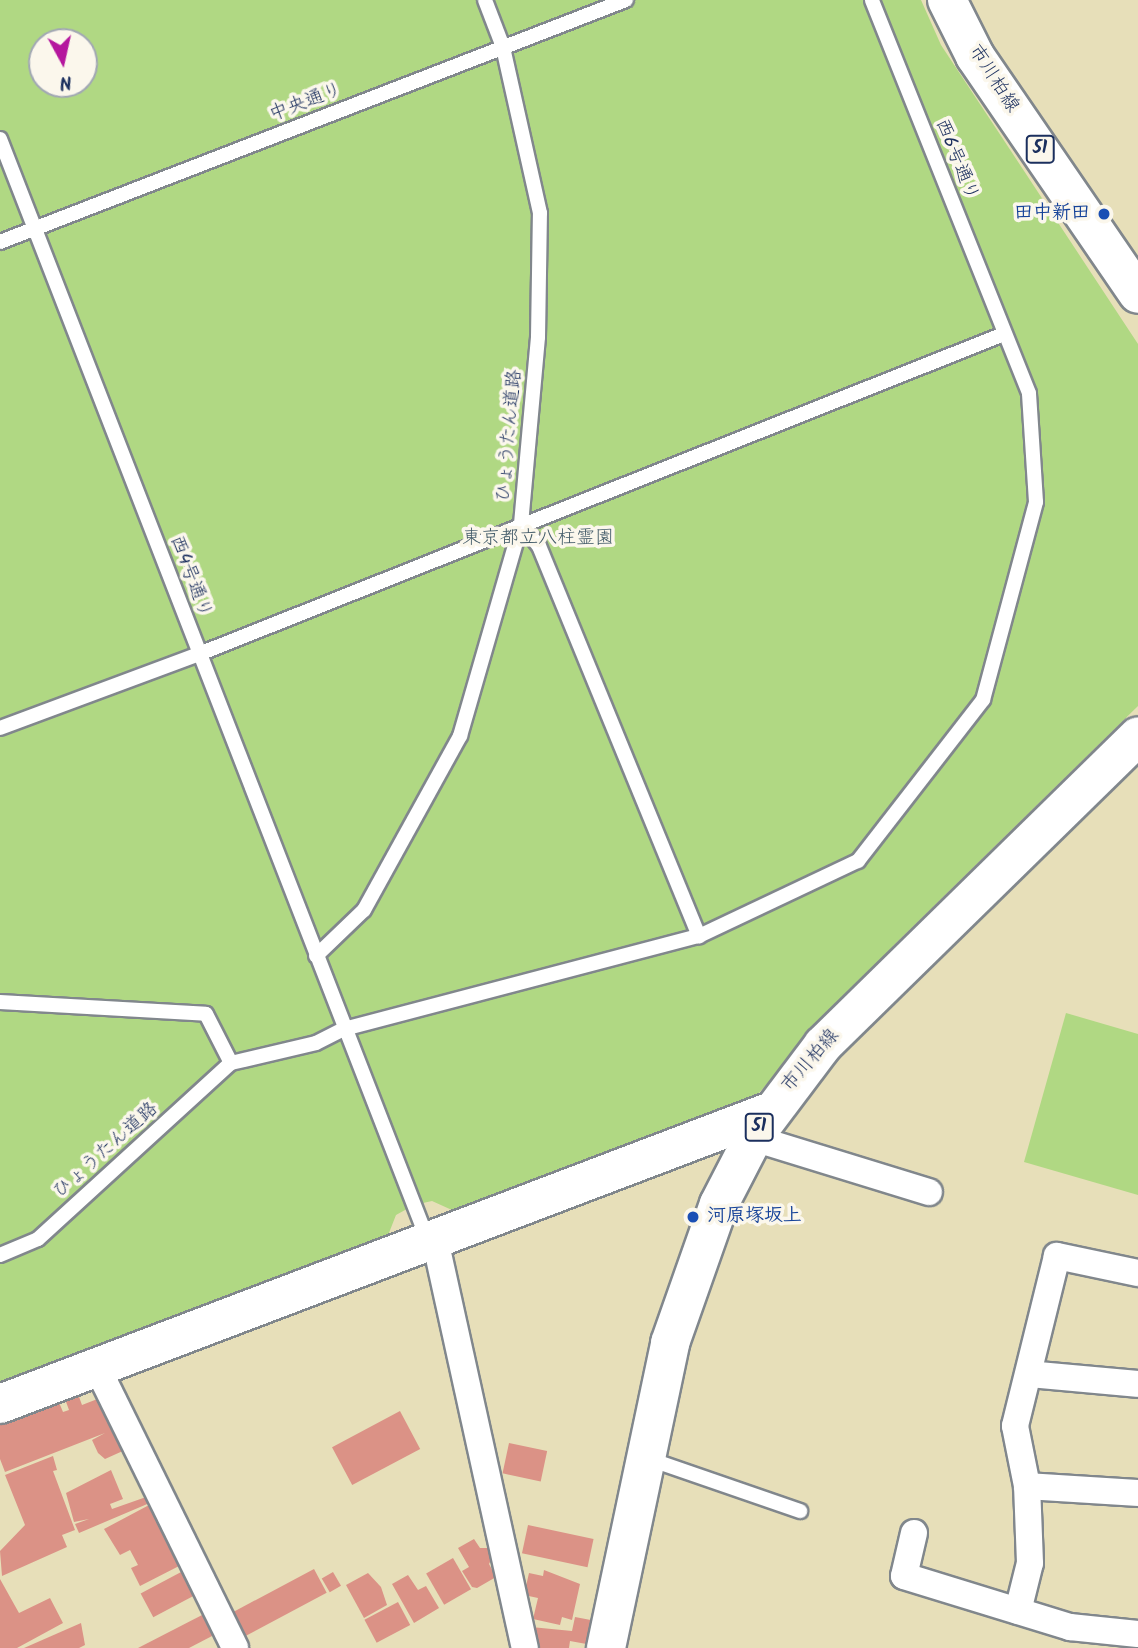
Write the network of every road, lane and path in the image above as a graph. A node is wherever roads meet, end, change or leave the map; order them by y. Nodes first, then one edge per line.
1 (485, 0) edge
2 (626, 0) edge
3 (872, 0) edge
4 (947, 0) edge
5 (503, 47) junction
6 (0, 139) edge
7 (35, 229) junction
8 (0, 242) edge
9 (1138, 294) edge
10 (1004, 334) junction
11 (521, 524) junction
12 (199, 654) junction
13 (0, 728) edge
14 (1138, 736) edge
15 (699, 936) junction
16 (316, 956) junction
17 (0, 1002) edge
18 (344, 1029) junction
19 (231, 1063) junction
20 (761, 1125) junction
21 (929, 1192) dead end
22 (431, 1236) junction
23 (0, 1255) edge
24 (1138, 1273) edge
25 (96, 1365) junction
26 (1029, 1374) junction
27 (1138, 1384) edge
28 (0, 1404) edge
29 (644, 1457) junction
30 (1027, 1486) junction
31 (1138, 1493) edge
32 (800, 1511) dead end
33 (914, 1533) dead end
34 (1018, 1611) junction
35 (1138, 1634) edge
36 (235, 1648) edge
37 (524, 1648) edge
38 (606, 1648) edge

1 - 5 lane, ひょうたん道路
2 - 5 lane, 中央通り
3 - 10 lane, 西6号通り
4 - 9 main road, 市川柏線 / 51
5 - 7 lane, 中央通り
5 - 11 lane, ひょうたん道路
6 - 7 lane, 西4号通り
7 - 8 lane, 中央通り
7 - 12 lane, 西4号通り
10 - 11 lane
10 - 15 lane, 西6号通り
11 - 12 lane
11 - 15 lane
11 - 16 lane, ひょうたん道路
12 - 13 lane
12 - 16 lane, 西4号通り
14 - 20 main road, 市川柏線 / 51
15 - 18 lane, 西6号通り
16 - 18 lane, 西4号通り
17 - 19 lane
18 - 19 lane, 西6号通り
18 - 22 lane, 西4号通り
19 - 23 lane, ひょうたん道路
20 - 21 street
20 - 22 main road
20 - 29 main road, 市川柏線 / 51
22 - 25 main road
22 - 37 street
24 - 26 street
25 - 28 main road
25 - 36 street
26 - 27 street
26 - 30 street
29 - 32 lane
29 - 38 main road, 市川柏線 / 51
30 - 31 street
30 - 34 street
33 - 34 street
34 - 35 street

